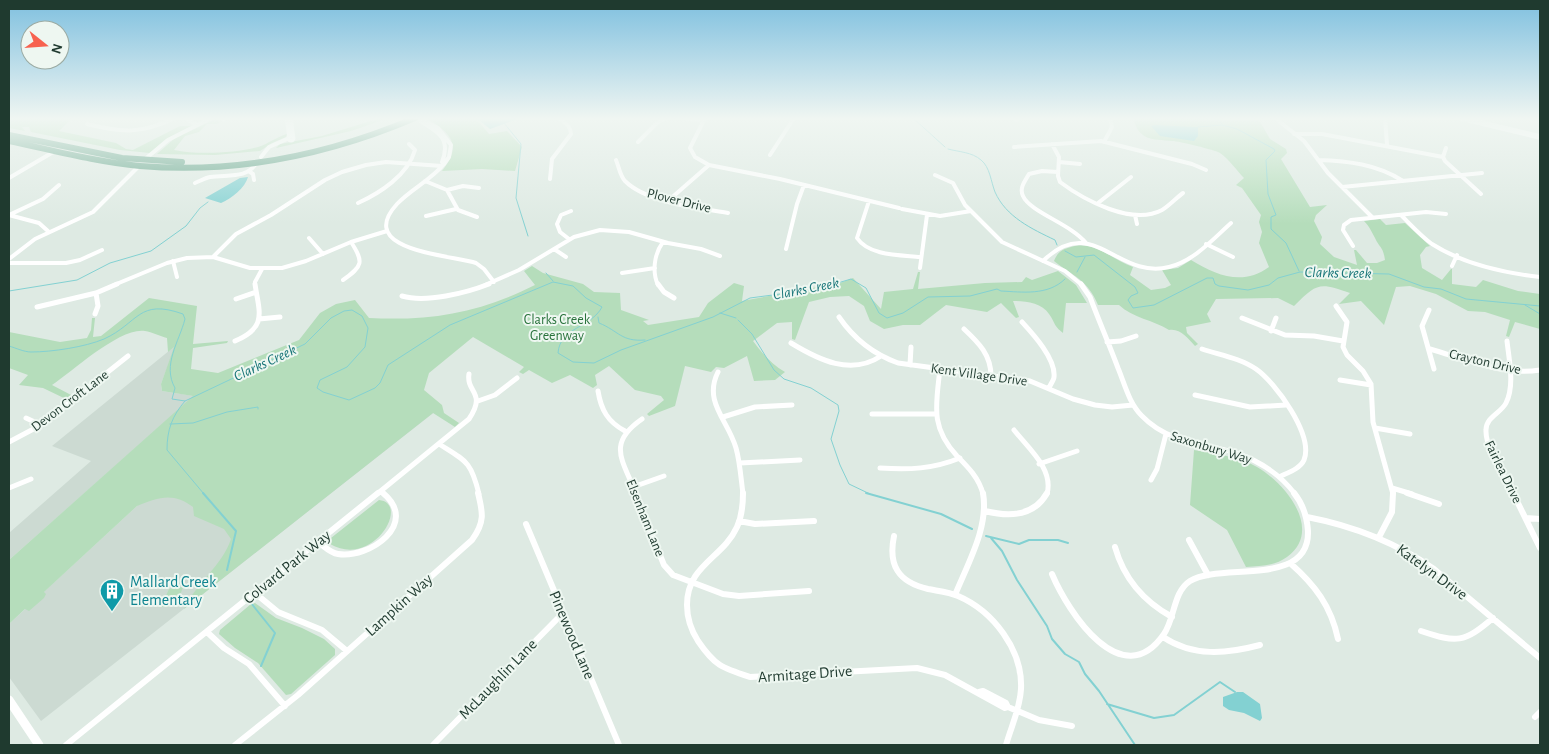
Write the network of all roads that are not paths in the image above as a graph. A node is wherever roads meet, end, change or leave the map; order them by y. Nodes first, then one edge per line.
1 (50, 153) edge
2 (70, 153) edge
3 (99, 153) edge
4 (153, 153) edge
5 (264, 153) edge
6 (287, 153) edge
7 (295, 153) edge
8 (414, 153) edge
9 (451, 153) edge
10 (557, 153) edge
11 (692, 153) edge
12 (1058, 153) edge
13 (1149, 153) edge
14 (1313, 153) edge
15 (1426, 153) edge
16 (1445, 153) edge
17 (1444, 157) junction
18 (259, 160) junction
19 (616, 160) dead end
20 (1318, 160) junction
21 (1059, 162) junction
22 (141, 163) junction
23 (410, 163) junction
24 (1080, 164) dead end
25 (443, 165) junction
26 (709, 165) junction
27 (1206, 170) dead end
28 (250, 172) junction
29 (1058, 172) junction
30 (1482, 173) dead end
31 (935, 175) dead end
32 (1459, 175) junction
33 (9, 178) edge
34 (1131, 178) dead end
35 (253, 179) dead end
36 (550, 179) dead end
37 (425, 181) junction
38 (1403, 181) junction
39 (197, 183) dead end
40 (60, 185) dead end
41 (804, 185) junction
42 (1342, 187) junction
43 (480, 188) dead end
44 (447, 190) junction
45 (1183, 193) dead end
46 (1481, 194) dead end
47 (669, 200) junction
48 (869, 201) junction
49 (358, 203) dead end
50 (1098, 203) junction
51 (456, 209) junction
52 (571, 210) dead end
53 (971, 211) junction
54 (728, 213) dead end
55 (1446, 214) dead end
56 (9, 215) edge
57 (927, 215) junction
58 (1135, 215) junction
59 (1401, 215) junction
60 (426, 216) dead end
61 (477, 217) dead end
62 (1372, 217) junction
63 (1231, 223) dead end
64 (1137, 224) dead end
65 (387, 231) junction
66 (50, 232) junction
67 (309, 238) dead end
68 (569, 239) junction
69 (351, 242) junction
70 (663, 242) junction
71 (1086, 243) junction
72 (1206, 244) junction
73 (1354, 246) dead end
74 (786, 248) dead end
75 (554, 249) junction
76 (102, 250) dead end
77 (323, 254) junction
78 (1457, 255) junction
79 (720, 256) dead end
80 (213, 257) junction
81 (566, 257) dead end
82 (920, 257) junction
83 (1233, 257) dead end
84 (9, 259) edge
85 (173, 261) junction
86 (1043, 261) junction
87 (9, 263) edge
88 (1452, 266) dead end
89 (654, 268) junction
90 (920, 268) dead end
91 (262, 269) junction
92 (622, 272) dead end
93 (177, 277) dead end
94 (1540, 277) edge
95 (343, 280) dead end
96 (494, 282) junction
97 (256, 292) junction
98 (96, 293) junction
99 (402, 296) dead end
100 (674, 298) dead end
101 (236, 299) dead end
102 (1336, 306) dead end
103 (37, 307) dead end
104 (1429, 310) dead end
105 (95, 314) dead end
106 (839, 317) dead end
107 (280, 318) dead end
108 (1242, 318) dead end
109 (1276, 318) dead end
110 (259, 319) junction
111 (1022, 322) dead end
112 (964, 329) dead end
113 (1271, 331) junction
114 (1136, 336) dead end
115 (235, 341) dead end
116 (1342, 341) junction
117 (1507, 341) dead end
118 (1108, 342) junction
119 (791, 343) dead end
120 (911, 347) dead end
121 (1202, 349) dead end
122 (1430, 349) junction
123 (128, 356) dead end
124 (881, 356) junction
125 (910, 365) junction
126 (940, 369) junction
127 (1434, 369) dead end
128 (1509, 370) junction
129 (1540, 370) edge
130 (718, 372) dead end
131 (469, 374) dead end
132 (991, 376) junction
133 (517, 378) dead end
134 (1340, 380) dead end
135 (1371, 385) junction
136 (1049, 388) junction
137 (598, 391) dead end
138 (1195, 395) dead end
139 (478, 401) junction
140 (792, 405) dead end
141 (1133, 405) junction
142 (1286, 405) junction
143 (872, 414) dead end
144 (936, 414) junction
145 (723, 417) junction
146 (26, 418) dead end
147 (642, 419) dead end
148 (41, 425) junction
149 (1375, 428) junction
150 (1014, 430) dead end
151 (625, 431) junction
152 (1166, 434) junction
153 (1410, 434) dead end
154 (9, 442) edge
155 (439, 444) junction
156 (1076, 451) dead end
157 (960, 458) junction
158 (800, 460) dead end
159 (740, 463) junction
160 (1039, 464) junction
161 (880, 468) dead end
162 (664, 476) dead end
163 (1279, 477) junction
164 (31, 479) dead end
165 (1151, 480) dead end
166 (633, 487) junction
167 (9, 488) edge
168 (1392, 488) junction
169 (381, 491) junction
170 (1439, 504) dead end
171 (985, 511) junction
172 (1307, 517) junction
173 (1526, 518) junction
174 (1540, 519) edge
175 (739, 521) junction
176 (814, 521) dead end
177 (526, 524) dead end
178 (894, 536) dead end
179 (1379, 537) junction
180 (1189, 540) dead end
181 (318, 542) junction
182 (1115, 547) dead end
183 (1540, 548) edge
184 (1290, 563) junction
185 (1052, 574) dead end
186 (1208, 574) junction
187 (691, 582) junction
188 (810, 591) dead end
189 (255, 593) junction
190 (956, 595) junction
191 (563, 613) junction
192 (1172, 617) junction
193 (1493, 618) junction
194 (1421, 631) dead end
195 (208, 632) junction
196 (1163, 637) junction
197 (1338, 639) dead end
198 (1260, 645) dead end
199 (347, 651) junction
200 (1540, 658) edge
201 (9, 700) edge
202 (284, 706) junction
203 (1017, 712) junction
204 (1072, 726) dead end
205 (39, 745) edge
206 (66, 745) edge
207 (235, 745) edge
208 (433, 745) edge
209 (619, 745) edge
210 (1006, 745) edge

1 - 33 street
2 - 22 main road
3 - 22 main road
4 - 22 street
5 - 18 street
6 - 18 main road
7 - 18 main road
8 - 23 street
9 - 25 street
10 - 36 street
11 - 26 street
12 - 21 street
13 - 27 street
14 - 20 street
15 - 17 street
16 - 17 street
17 - 32 street
18 - 22 main road
18 - 22 main road
18 - 28 street
19 - 47 street, Plover Drive
20 - 38 street
20 - 42 street
21 - 24 street
21 - 29 street
22 - 66 street
23 - 25 street
23 - 49 street
23 - 80 street
25 - 37 street
26 - 41 street
26 - 47 street
28 - 35 street
28 - 39 street
29 - 50 street
29 - 71 street
30 - 32 street
31 - 53 street, Saxonbury Way
32 - 38 street
32 - 46 street
34 - 50 street
37 - 44 street
37 - 65 street
38 - 42 street
40 - 56 street
41 - 48 street
41 - 74 street
42 - 62 street
43 - 44 street
44 - 51 street
45 - 58 street
47 - 54 street, Plover Drive
48 - 57 street
48 - 82 street
50 - 58 street
51 - 60 street
51 - 61 street
52 - 68 street
53 - 57 street
53 - 86 street, Saxonbury Way
55 - 59 street
56 - 66 street
57 - 82 street
58 - 64 street
59 - 62 street
59 - 78 street
62 - 73 street
63 - 72 street
65 - 69 street
65 - 96 street
66 - 84 street
67 - 77 street
68 - 70 street
68 - 75 street
69 - 77 street
69 - 95 street
70 - 79 street
70 - 89 street
71 - 72 street
71 - 86 street
72 - 83 street
75 - 81 street
75 - 96 street
76 - 87 street
77 - 91 street
78 - 88 street
78 - 94 street
80 - 85 street
80 - 91 street
82 - 90 street
85 - 93 street
85 - 98 street
86 - 118 street, Saxonbury Way
89 - 92 street
89 - 100 street
91 - 97 street
96 - 99 street
97 - 101 street
97 - 110 street
98 - 103 street
98 - 105 street
102 - 116 street
104 - 122 street
106 - 124 street, Kent Village Drive
107 - 110 street
108 - 113 street
109 - 113 street
110 - 115 street
111 - 136 street
112 - 132 street
113 - 116 street
114 - 118 street
116 - 135 street
117 - 128 street, Fairlea Drive
118 - 141 street, Saxonbury Way
119 - 124 street
120 - 125 street
121 - 142 street
122 - 127 street
122 - 128 street, Crayton Drive
123 - 148 street, Devon Croft Lane
124 - 125 street, Kent Village Drive
125 - 126 street, Kent Village Drive
126 - 132 street, Kent Village Drive
126 - 144 street
128 - 129 street, Crayton Drive
128 - 173 street, Fairlea Drive
130 - 145 street, Armitage Drive
131 - 139 street
132 - 136 street, Kent Village Drive
133 - 139 street
134 - 135 street
135 - 149 street
136 - 141 street, Kent Village Drive
137 - 151 street
138 - 142 street
139 - 155 street, Colvard Park Way
140 - 145 street
141 - 152 street, Saxonbury Way
142 - 163 street
143 - 144 street
144 - 157 street
145 - 159 street, Armitage Drive
146 - 148 street
147 - 151 street
148 - 154 street, Devon Croft Lane
149 - 153 street
149 - 168 street
150 - 160 street
151 - 166 street, Elsenham Lane
152 - 163 street, Saxonbury Way
152 - 165 street
155 - 169 street, Colvard Park Way
155 - 199 street, Lampkin Way
156 - 160 street
157 - 161 street
157 - 171 street
158 - 159 street
159 - 175 street, Armitage Drive
160 - 171 street
162 - 166 street
163 - 172 street, Saxonbury Way
164 - 167 street
166 - 187 street, Elsenham Lane
168 - 170 street
168 - 179 street
169 - 181 street, Colvard Park Way
169 - 181 street
171 - 190 street
172 - 179 street, Katelyn Drive
172 - 184 street, Saxonbury Way
173 - 174 street
173 - 183 street, Fairlea Drive
175 - 176 street
175 - 187 street, Armitage Drive
177 - 191 street, Pinewood Lane
178 - 190 street
179 - 193 street, Katelyn Drive
180 - 186 street
181 - 189 street, Colvard Park Way
182 - 192 street
184 - 186 street
184 - 197 street
185 - 196 street
186 - 192 street
187 - 188 street, Elsenham Lane
187 - 203 street, Armitage Drive
189 - 195 street, Colvard Park Way
189 - 199 street
190 - 203 street
191 - 208 street, McLaughlin Lane
191 - 209 street, Pinewood Lane
192 - 196 street
193 - 194 street
193 - 200 street, Katelyn Drive
195 - 202 street
195 - 206 street, Colvard Park Way
196 - 198 street
199 - 202 street, Lampkin Way
201 - 205 main road
202 - 207 street, Lampkin Way
203 - 204 street, Armitage Drive
203 - 210 street

